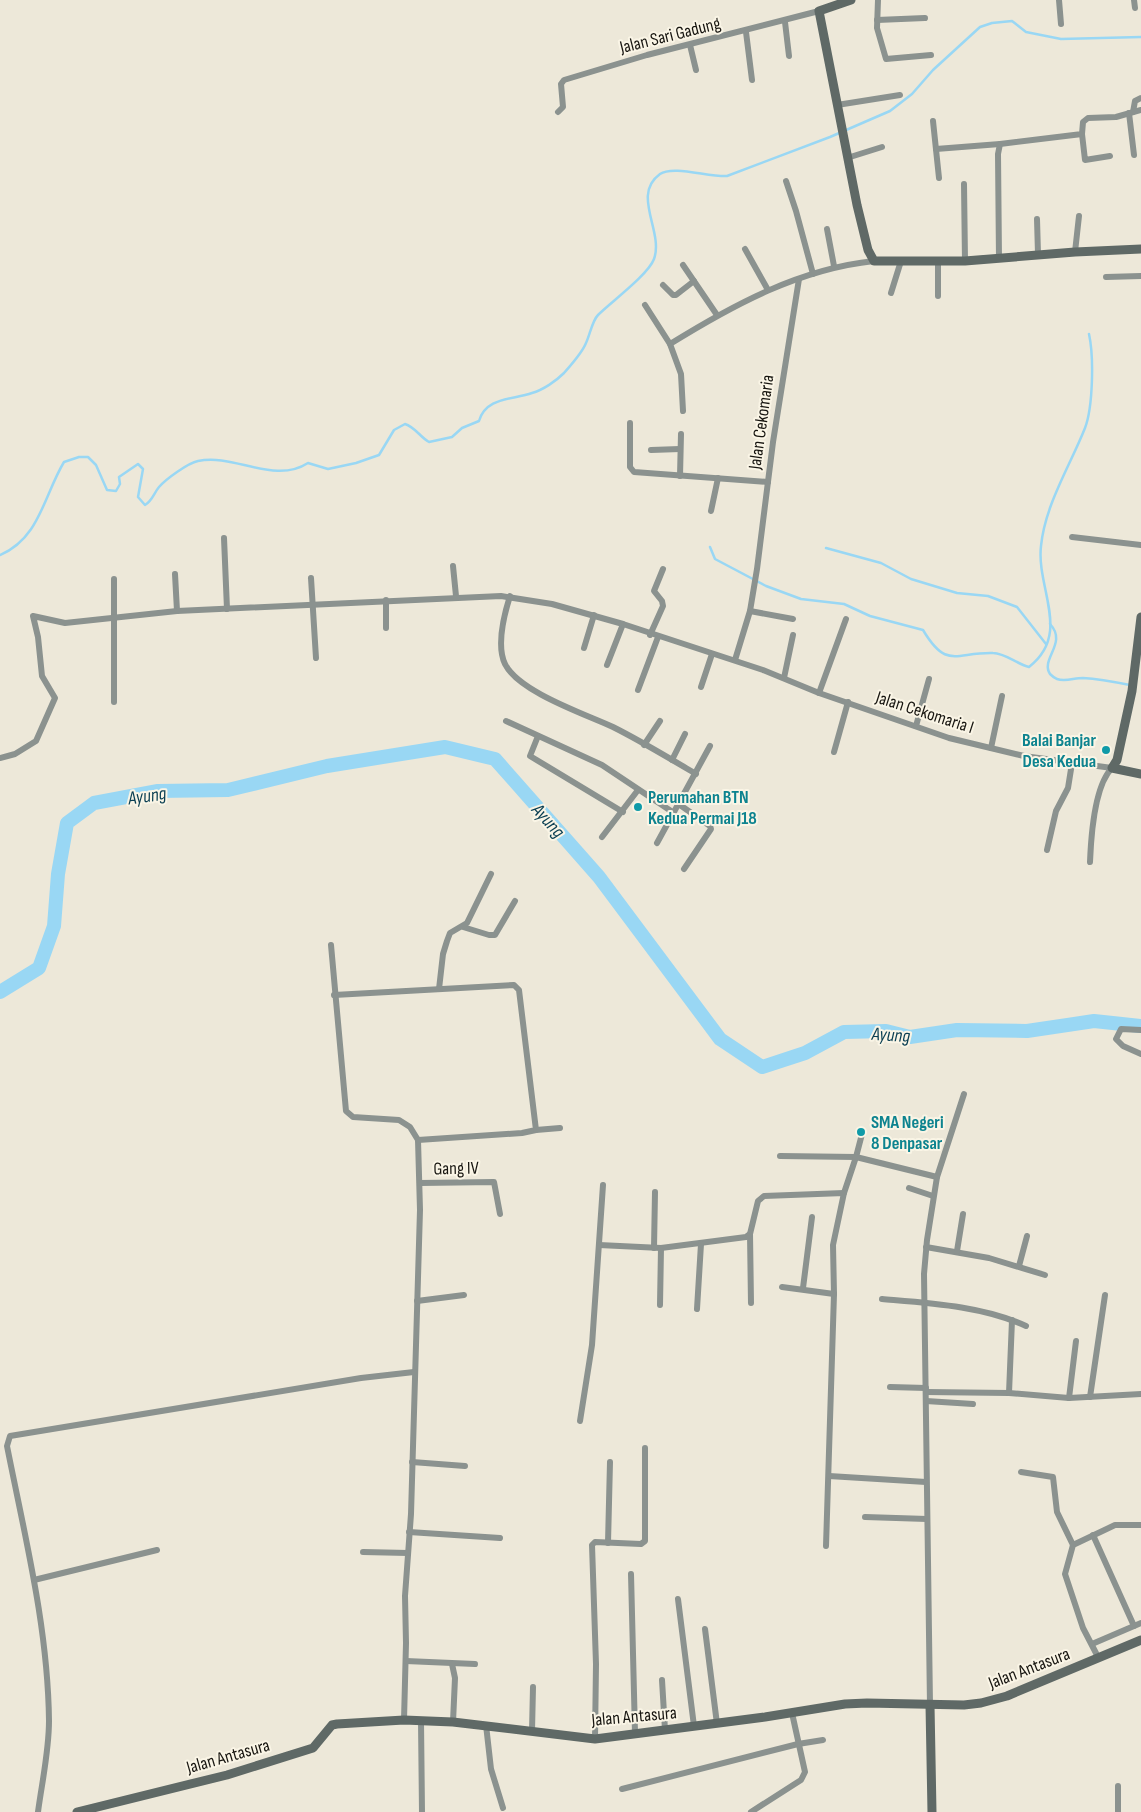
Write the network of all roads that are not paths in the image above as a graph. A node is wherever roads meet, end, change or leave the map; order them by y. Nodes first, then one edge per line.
1 (851, 0) edge
2 (878, 0) edge
3 (1059, 0) edge
4 (1134, 0) edge
5 (1135, 8) dead end
6 (819, 12) junction
7 (925, 18) dead end
8 (877, 20) junction
9 (785, 22) junction
10 (1061, 24) dead end
11 (746, 32) junction
12 (690, 45) junction
13 (789, 56) dead end
14 (931, 56) dead end
15 (696, 70) dead end
16 (752, 80) dead end
17 (900, 95) dead end
18 (1141, 98) edge
19 (837, 105) junction
20 (1141, 110) edge
21 (558, 112) dead end
22 (1131, 113) junction
23 (933, 121) dead end
24 (1082, 134) junction
25 (1000, 144) junction
26 (882, 147) dead end
27 (936, 149) junction
28 (1134, 154) dead end
29 (1110, 156) dead end
30 (848, 158) junction
31 (939, 178) dead end
32 (786, 181) dead end
33 (964, 184) dead end
34 (1079, 216) dead end
35 (1037, 220) dead end
36 (827, 229) dead end
37 (745, 249) dead end
38 (1141, 249) edge
39 (1074, 252) junction
40 (1038, 254) junction
41 (999, 259) junction
42 (874, 261) junction
43 (901, 261) junction
44 (965, 261) junction
45 (938, 262) junction
46 (683, 265) dead end
47 (834, 266) junction
48 (813, 274) junction
49 (1141, 276) edge
50 (1106, 277) dead end
51 (799, 279) junction
52 (694, 282) junction
53 (663, 285) dead end
54 (768, 290) junction
55 (891, 293) dead end
56 (938, 296) dead end
57 (645, 305) dead end
58 (717, 315) junction
59 (670, 344) junction
60 (683, 411) dead end
61 (630, 423) dead end
62 (681, 434) dead end
63 (680, 449) junction
64 (651, 450) dead end
65 (680, 476) junction
66 (718, 478) junction
67 (768, 482) junction
68 (711, 511) dead end
69 (1072, 537) dead end
70 (224, 538) dead end
71 (1141, 545) edge
72 (453, 566) dead end
73 (663, 569) dead end
74 (175, 574) dead end
75 (311, 578) dead end
76 (114, 579) dead end
77 (456, 596) junction
78 (510, 596) junction
79 (386, 600) junction
80 (313, 606) junction
81 (227, 609) junction
82 (177, 611) junction
83 (750, 611) junction
84 (594, 615) junction
85 (1141, 617) edge
86 (793, 618) dead end
87 (116, 619) junction
88 (846, 619) dead end
89 (623, 624) junction
90 (386, 628) dead end
91 (650, 635) junction
92 (793, 635) dead end
93 (658, 637) junction
94 (584, 648) dead end
95 (712, 654) junction
96 (316, 658) dead end
97 (735, 660) junction
98 (607, 665) dead end
99 (784, 678) junction
100 (929, 679) dead end
101 (701, 687) dead end
102 (638, 690) dead end
103 (819, 693) junction
104 (1002, 696) dead end
105 (114, 702) dead end
106 (848, 702) junction
107 (506, 721) dead end
108 (660, 721) dead end
109 (916, 726) junction
110 (685, 734) dead end
111 (538, 736) junction
112 (644, 744) junction
113 (710, 746) dead end
114 (992, 748) junction
115 (834, 752) dead end
116 (0, 758) edge
117 (672, 760) junction
118 (1072, 763) junction
119 (1112, 768) junction
120 (696, 774) junction
121 (1141, 774) edge
122 (638, 790) junction
123 (680, 805) junction
124 (623, 812) junction
125 (674, 813) junction
126 (602, 837) dead end
127 (657, 842) dead end
128 (1047, 850) dead end
129 (1090, 862) dead end
130 (684, 869) dead end
131 (491, 874) dead end
132 (515, 901) dead end
133 (463, 927) junction
134 (331, 945) dead end
135 (439, 989) junction
136 (334, 995) junction
137 (1141, 1030) edge
138 (1141, 1054) edge
139 (964, 1094) dead end
140 (560, 1128) dead end
141 (536, 1130) junction
142 (862, 1134) dead end
143 (418, 1140) junction
144 (780, 1156) dead end
145 (856, 1158) junction
146 (937, 1177) junction
147 (420, 1183) junction
148 (603, 1185) dead end
149 (909, 1188) dead end
150 (655, 1192) dead end
151 (844, 1194) junction
152 (933, 1196) junction
153 (500, 1214) dead end
154 (963, 1214) dead end
155 (812, 1217) dead end
156 (750, 1234) junction
157 (1027, 1236) dead end
158 (701, 1244) junction
159 (599, 1245) junction
160 (926, 1247) junction
161 (657, 1248) junction
162 (957, 1250) junction
163 (1019, 1266) junction
164 (1045, 1275) dead end
165 (782, 1287) dead end
166 (803, 1288) junction
167 (464, 1294) dead end
168 (834, 1294) junction
169 (1105, 1295) dead end
170 (882, 1299) dead end
171 (417, 1301) junction
172 (752, 1303) dead end
173 (925, 1303) junction
174 (660, 1305) dead end
175 (697, 1309) dead end
176 (1012, 1320) junction
177 (1026, 1326) dead end
178 (1076, 1341) dead end
179 (414, 1372) junction
180 (890, 1387) dead end
181 (926, 1390) junction
182 (1009, 1392) junction
183 (1141, 1394) edge
184 (1090, 1397) junction
185 (1069, 1398) junction
186 (926, 1401) junction
187 (973, 1404) dead end
188 (580, 1421) dead end
189 (645, 1448) dead end
190 (412, 1462) junction
191 (610, 1462) dead end
192 (465, 1466) dead end
193 (1021, 1472) dead end
194 (829, 1476) junction
195 (926, 1482) junction
196 (865, 1517) dead end
197 (927, 1518) junction
198 (1141, 1525) edge
199 (409, 1532) junction
200 (1093, 1535) junction
201 (500, 1538) dead end
202 (608, 1543) junction
203 (1072, 1545) junction
204 (826, 1546) dead end
205 (157, 1550) dead end
206 (363, 1552) dead end
207 (408, 1553) junction
208 (631, 1574) dead end
209 (34, 1580) junction
210 (678, 1599) dead end
211 (1141, 1623) edge
212 (1134, 1626) junction
213 (705, 1629) dead end
214 (1141, 1640) edge
215 (1092, 1644) junction
216 (1098, 1658) junction
217 (406, 1661) junction
218 (452, 1664) junction
219 (474, 1664) dead end
220 (662, 1680) dead end
221 (533, 1687) dead end
222 (930, 1705) junction
223 (792, 1713) junction
224 (404, 1720) junction
225 (421, 1721) junction
226 (453, 1722) junction
227 (717, 1724) junction
228 (486, 1725) junction
229 (694, 1726) junction
230 (665, 1730) junction
231 (532, 1731) junction
232 (635, 1733) junction
233 (595, 1739) junction
234 (823, 1740) dead end
235 (798, 1744) junction
236 (1118, 1786) dead end
237 (622, 1789) dead end
238 (503, 1808) dead end
239 (38, 1812) edge
240 (77, 1812) edge
241 (422, 1812) edge
242 (751, 1812) edge
243 (932, 1812) edge
244 (1118, 1812) edge

1 - 6 main road
2 - 8 street
3 - 10 street
4 - 5 street
6 - 9 street, Jalan Sari Gadung
6 - 19 main road
7 - 8 street
8 - 14 street
9 - 11 street, Jalan Sari Gadung
9 - 13 street
11 - 12 street, Jalan Sari Gadung
11 - 16 street
12 - 15 street
12 - 21 street, Jalan Sari Gadung
17 - 19 street
18 - 22 street
19 - 30 main road
20 - 22 street
22 - 24 street
22 - 28 street
23 - 27 street
24 - 25 street
24 - 29 street
25 - 27 street
25 - 41 street
26 - 30 street
27 - 31 street
30 - 42 main road
32 - 48 street
33 - 44 street
34 - 39 street
35 - 40 street
36 - 47 street
37 - 54 street
38 - 39 main road
39 - 40 main road
40 - 41 main road
41 - 44 main road
42 - 43 main road
42 - 47 street
43 - 45 main road
43 - 55 street
44 - 45 main road
45 - 56 street
46 - 52 street
47 - 48 street
48 - 51 street
49 - 50 street
51 - 54 street
51 - 67 street, Jalan Cekomaria
52 - 53 street
52 - 58 street
54 - 58 street
57 - 59 street
58 - 59 street
59 - 60 street
61 - 65 street
62 - 63 street
63 - 64 street
63 - 65 street
65 - 66 street
66 - 67 street
66 - 68 street
67 - 83 street, Jalan Cekomaria
69 - 71 street
70 - 81 street
72 - 77 street
73 - 91 street
74 - 82 street
75 - 80 street
76 - 87 street
77 - 78 street, Jalan Cekomaria I
77 - 79 street, Jalan Cekomaria I
78 - 84 street, Jalan Cekomaria I
78 - 112 street
79 - 80 street, Jalan Cekomaria I
79 - 90 street
80 - 81 street, Jalan Cekomaria I
80 - 96 street
81 - 82 street, Jalan Cekomaria I
82 - 87 street, Jalan Cekomaria I
83 - 86 street
83 - 97 street, Jalan Cekomaria
84 - 89 street, Jalan Cekomaria I
84 - 94 street
85 - 119 main road
87 - 105 street
87 - 116 street, Jalan Cekomaria I
88 - 103 street
89 - 91 street, Jalan Cekomaria I
89 - 98 street
91 - 93 street, Jalan Cekomaria I
92 - 99 street
93 - 95 street, Jalan Cekomaria I
93 - 102 street
95 - 97 street, Jalan Cekomaria I
95 - 101 street
97 - 99 street, Jalan Cekomaria I
99 - 103 street, Jalan Cekomaria I
100 - 109 street
103 - 106 street, Jalan Cekomaria I
104 - 114 street
106 - 109 street, Jalan Cekomaria I
106 - 115 street
107 - 111 street
108 - 112 street
109 - 114 street, Jalan Cekomaria I
110 - 117 street
111 - 122 street
111 - 124 street
112 - 117 street
113 - 120 street
114 - 118 street, Jalan Cekomaria I
117 - 120 street
118 - 119 street, Jalan Cekomaria I
118 - 128 street
119 - 121 main road
119 - 129 street
120 - 123 street
122 - 124 street
122 - 125 street
123 - 125 street
123 - 130 street
124 - 126 street
125 - 127 street
131 - 133 street
132 - 133 street
133 - 135 street
134 - 136 street
135 - 136 street
135 - 141 street
136 - 143 street
137 - 138 street
139 - 146 street
140 - 141 street
141 - 143 street
142 - 145 street
143 - 147 street
144 - 145 street
145 - 146 street
145 - 151 street
146 - 152 street
147 - 153 street, Gang IV
147 - 171 street
148 - 159 street
149 - 152 street
150 - 161 street
151 - 156 street
151 - 168 street
152 - 160 street
154 - 162 street
155 - 166 street
156 - 158 street
156 - 172 street
157 - 163 street
158 - 161 street
158 - 175 street
159 - 161 street
159 - 188 street
160 - 162 street
160 - 173 street
161 - 174 street
162 - 163 street
163 - 164 street
165 - 166 street
166 - 168 street
167 - 171 street
168 - 194 street
169 - 184 street
170 - 173 street
171 - 179 street
173 - 176 street
173 - 181 street
176 - 177 street
176 - 182 street
178 - 185 street
179 - 190 street
179 - 209 street
180 - 181 street
181 - 182 street
181 - 186 street
182 - 185 street
183 - 184 street
184 - 185 street
186 - 187 street
186 - 195 street
189 - 202 street
190 - 192 street
190 - 199 street
191 - 202 street
193 - 203 street
194 - 195 street
194 - 204 street
195 - 197 street
196 - 197 street
197 - 222 street
198 - 200 street
199 - 201 street
199 - 207 street
200 - 203 street
200 - 212 street
202 - 233 street
203 - 215 street
205 - 209 street
206 - 207 street
207 - 217 street
208 - 232 street
209 - 239 street
210 - 229 street
211 - 212 street
212 - 215 street
213 - 227 street
214 - 216 main road, Jalan Antasura
215 - 216 street
216 - 222 main road, Jalan Antasura
217 - 218 street
217 - 224 street
218 - 219 street
218 - 226 street
220 - 230 street
221 - 231 street
222 - 223 main road, Jalan Antasura
222 - 243 main road
223 - 227 main road, Jalan Antasura
223 - 235 street
224 - 225 main road, Jalan Antasura
224 - 240 main road, Jalan Antasura
225 - 226 main road, Jalan Antasura
225 - 241 street
226 - 228 main road, Jalan Antasura
227 - 229 main road, Jalan Antasura
228 - 231 main road, Jalan Antasura
228 - 238 street
229 - 230 main road, Jalan Antasura
230 - 232 main road, Jalan Antasura
231 - 233 main road, Jalan Antasura
232 - 233 main road, Jalan Antasura
234 - 235 street
235 - 237 street
235 - 242 street
236 - 244 street

